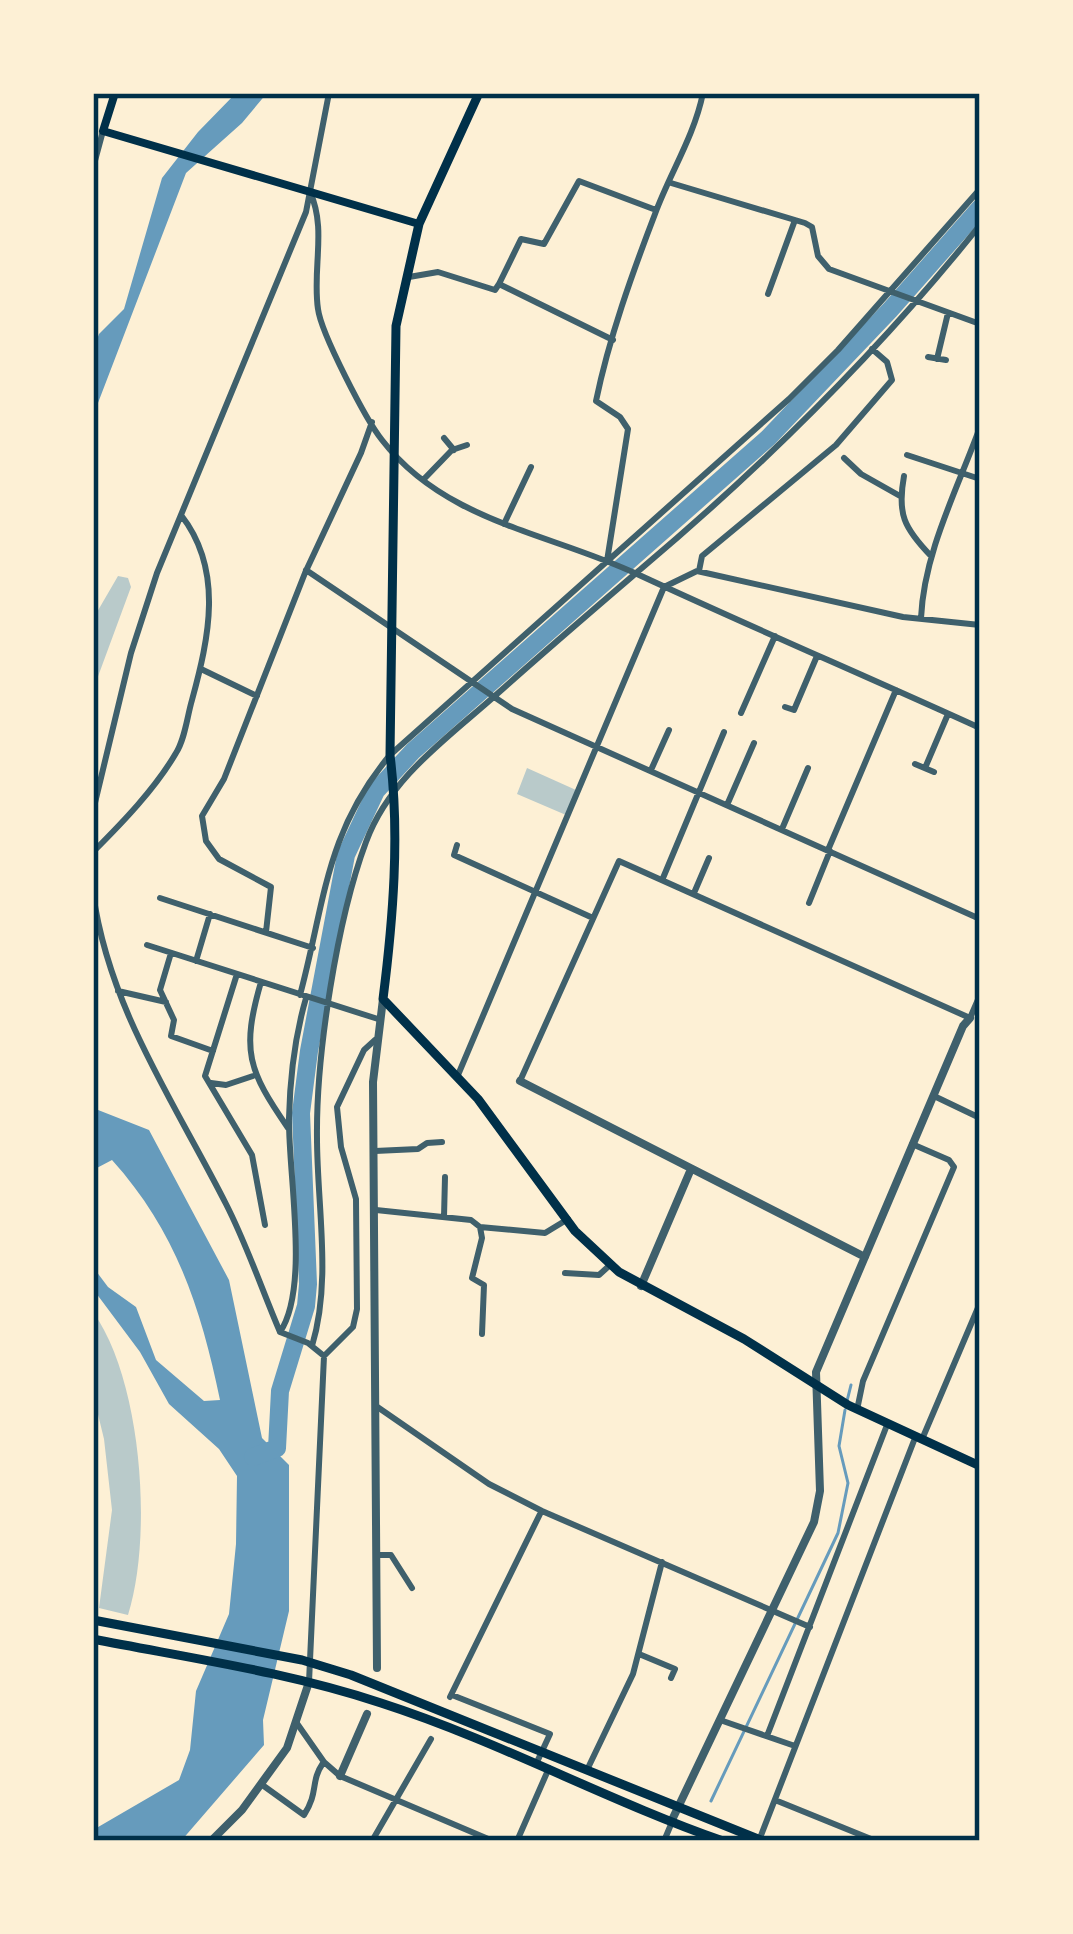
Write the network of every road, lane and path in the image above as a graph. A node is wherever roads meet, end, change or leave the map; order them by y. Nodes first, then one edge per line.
1 (115, 93) edge
2 (329, 93) edge
3 (478, 93) edge
4 (703, 93) edge
5 (106, 132) junction
6 (93, 168) edge
7 (671, 182) junction
8 (980, 189) edge
9 (310, 192) junction
10 (656, 210) junction
11 (796, 220) junction
12 (419, 224) junction
13 (980, 225) edge
14 (776, 272) junction
15 (787, 275) dead end
16 (404, 277) junction
17 (499, 284) junction
18 (890, 293) junction
19 (768, 294) dead end
20 (916, 302) junction
21 (948, 314) junction
22 (980, 324) edge
23 (613, 340) junction
24 (872, 349) junction
25 (937, 358) dead end
26 (372, 422) junction
27 (980, 427) edge
28 (444, 438) dead end
29 (466, 446) dead end
30 (454, 449) junction
31 (393, 452) junction
32 (907, 455) dead end
33 (844, 458) dead end
34 (863, 462) dead end
35 (531, 467) dead end
36 (857, 470) junction
37 (964, 473) junction
38 (904, 476) dead end
39 (424, 479) junction
40 (980, 479) edge
41 (900, 496) junction
42 (899, 510) junction
43 (890, 514) dead end
44 (181, 515) junction
45 (504, 524) junction
46 (931, 556) junction
47 (607, 561) junction
48 (306, 570) junction
49 (699, 571) junction
50 (636, 573) junction
51 (664, 587) junction
52 (921, 618) junction
53 (980, 625) edge
54 (391, 627) junction
55 (775, 636) junction
56 (817, 655) junction
57 (200, 669) junction
58 (471, 683) junction
59 (896, 690) junction
60 (256, 696) junction
61 (492, 697) junction
62 (785, 707) dead end
63 (741, 713) dead end
64 (948, 714) junction
65 (980, 728) edge
66 (669, 730) dead end
67 (724, 732) dead end
68 (754, 743) dead end
69 (599, 748) junction
70 (390, 756) junction
71 (915, 764) dead end
72 (808, 768) dead end
73 (651, 770) junction
74 (698, 791) junction
75 (394, 792) junction
76 (728, 805) junction
77 (93, 811) edge
78 (782, 829) junction
79 (457, 845) dead end
80 (829, 851) junction
81 (93, 852) edge
82 (709, 858) dead end
83 (663, 878) junction
84 (536, 892) junction
85 (93, 893) edge
86 (694, 893) junction
87 (160, 898) dead end
88 (808, 903) dead end
89 (210, 914) junction
90 (593, 918) junction
91 (980, 919) edge
92 (266, 932) junction
93 (147, 945) dead end
94 (313, 947) junction
95 (171, 953) junction
96 (196, 961) junction
97 (237, 974) junction
98 (261, 982) junction
99 (118, 991) junction
100 (980, 995) edge
101 (303, 996) junction
102 (382, 999) junction
103 (166, 1002) junction
104 (329, 1005) junction
105 (970, 1018) junction
106 (378, 1019) junction
107 (376, 1040) junction
108 (213, 1051) junction
109 (458, 1075) junction
110 (255, 1076) junction
111 (520, 1081) joint
112 (211, 1083) junction
113 (934, 1096) junction
114 (980, 1118) edge
115 (290, 1131) junction
116 (442, 1142) dead end
117 (912, 1144) junction
118 (417, 1150) junction
119 (375, 1151) junction
120 (418, 1160) dead end
121 (691, 1169) junction
122 (445, 1177) dead end
123 (376, 1210) junction
124 (445, 1217) junction
125 (568, 1220) junction
126 (265, 1225) dead end
127 (480, 1227) junction
128 (377, 1234) junction
129 (359, 1250) junction
130 (865, 1257) junction
131 (610, 1264) junction
132 (565, 1274) dead end
133 (641, 1286) junction
134 (980, 1303) edge
135 (282, 1334) junction
136 (482, 1334) dead end
137 (310, 1345) junction
138 (324, 1356) junction
139 (817, 1385) junction
140 (376, 1406) junction
141 (855, 1409) junction
142 (887, 1425) junction
143 (918, 1440) junction
144 (980, 1466) edge
145 (542, 1511) junction
146 (377, 1555) junction
147 (662, 1562) junction
148 (412, 1588) dead end
149 (773, 1610) junction
150 (93, 1620) edge
151 (810, 1627) junction
152 (93, 1639) edge
153 (640, 1654) junction
154 (307, 1662) junction
155 (377, 1668) dead end
156 (671, 1678) dead end
157 (304, 1681) junction
158 (368, 1714) dead end
159 (720, 1720) junction
160 (296, 1721) junction
161 (767, 1736) junction
162 (431, 1738) dead end
163 (795, 1746) junction
164 (542, 1750) junction
165 (324, 1762) junction
166 (537, 1762) junction
167 (550, 1766) junction
168 (587, 1770) junction
169 (340, 1776) junction
170 (261, 1784) junction
171 (775, 1800) junction
172 (398, 1802) junction
173 (679, 1807) junction
174 (672, 1820) junction
175 (716, 1840) edge
176 (761, 1840) edge
177 (211, 1841) edge
178 (372, 1841) edge
179 (493, 1841) edge
180 (517, 1841) edge
181 (664, 1841) edge
182 (876, 1841) edge

1 - 5 main road
2 - 9 street
3 - 12 main road
4 - 7 street
5 - 6 street
5 - 9 main road
7 - 10 street
7 - 11 street
8 - 18 street
9 - 12 main road
9 - 26 street
9 - 44 street
10 - 17 street
10 - 23 street
11 - 14 street
11 - 18 street
12 - 16 main road
13 - 20 street
14 - 15 street
14 - 19 street
16 - 17 street
16 - 31 main road
17 - 23 street
18 - 20 street
18 - 47 street
20 - 21 street
20 - 24 street
21 - 22 street
21 - 25 street
23 - 47 street
24 - 49 street
24 - 50 street
26 - 31 street
26 - 48 street
27 - 37 street
28 - 30 street
29 - 30 street
30 - 39 street
31 - 39 street
31 - 54 main road
32 - 37 street
33 - 36 street
34 - 36 street
35 - 45 street
36 - 41 street
37 - 40 street
37 - 46 street
38 - 41 street
39 - 45 street
41 - 42 street
42 - 43 street
42 - 46 street
44 - 57 street
44 - 77 street
45 - 47 street
46 - 52 street
47 - 50 street
47 - 58 street
48 - 54 street
48 - 60 street
49 - 51 street
49 - 52 street
50 - 51 street
50 - 61 street
51 - 55 street
51 - 69 street
52 - 53 street
54 - 58 street
54 - 70 main road
55 - 56 street
55 - 63 street
56 - 59 street
56 - 62 street
57 - 60 street
57 - 81 street
58 - 61 street
58 - 70 street
59 - 64 street
59 - 80 street
60 - 92 street
61 - 69 street
61 - 75 street
64 - 65 street
64 - 71 street
66 - 73 street
67 - 74 street
68 - 76 street
69 - 73 street
69 - 84 street
70 - 75 main road
70 - 94 street
72 - 78 street
73 - 74 street
74 - 76 street
74 - 83 street
75 - 102 main road
75 - 104 street
76 - 78 street
78 - 80 street
79 - 84 street
80 - 88 street
80 - 91 street
82 - 86 street
83 - 86 street
83 - 90 street
84 - 90 street
84 - 109 street
85 - 99 street
86 - 105 street
87 - 89 street
89 - 92 street
89 - 96 street
90 - 111 street
92 - 94 street
93 - 95 street
94 - 101 street
95 - 96 street
95 - 103 street
96 - 97 street
97 - 98 street
97 - 108 street
98 - 101 street
98 - 110 street
99 - 103 street
99 - 135 street
100 - 105 street
101 - 104 street
101 - 115 street
102 - 106 street
102 - 109 main road
103 - 108 street
104 - 106 street
104 - 137 street
105 - 113 street
106 - 107 street
107 - 119 street
107 - 129 street
108 - 112 street
109 - 125 main road
110 - 112 street
110 - 115 street
111 - 121 street
112 - 126 street
113 - 114 street
113 - 117 street
115 - 135 street
116 - 118 street
117 - 130 street
117 - 141 street
118 - 119 street
118 - 120 street
119 - 123 street
121 - 130 street
121 - 133 street
122 - 124 street
123 - 124 street
123 - 128 street
124 - 127 street
125 - 127 street
125 - 131 main road
127 - 136 street
128 - 129 street
128 - 140 street
129 - 138 street
130 - 139 street
131 - 132 street
131 - 133 main road
133 - 139 main road
134 - 143 street
135 - 137 street
137 - 138 street
138 - 154 street
139 - 141 main road
139 - 149 street
140 - 145 street
140 - 146 street
141 - 142 main road
142 - 143 main road
142 - 151 street
143 - 144 main road
143 - 163 street
145 - 147 street
145 - 164 street
146 - 148 street
146 - 155 street
147 - 149 street
147 - 153 street
149 - 151 street
149 - 159 street
150 - 154 main road
151 - 161 street
152 - 157 main road
153 - 156 street
153 - 168 street
154 - 157 street
154 - 164 main road
157 - 160 street
157 - 166 main road
158 - 169 street
159 - 161 street
159 - 173 street
160 - 165 street
160 - 170 street
161 - 163 street
162 - 172 street
163 - 171 street
164 - 166 street
164 - 168 main road
165 - 169 street
165 - 170 street
166 - 167 main road
167 - 174 main road
167 - 180 street
168 - 173 main road
169 - 172 street
170 - 177 street
171 - 176 street
171 - 182 street
172 - 178 street
172 - 179 street
173 - 174 street
173 - 176 main road
174 - 175 main road
174 - 181 street

